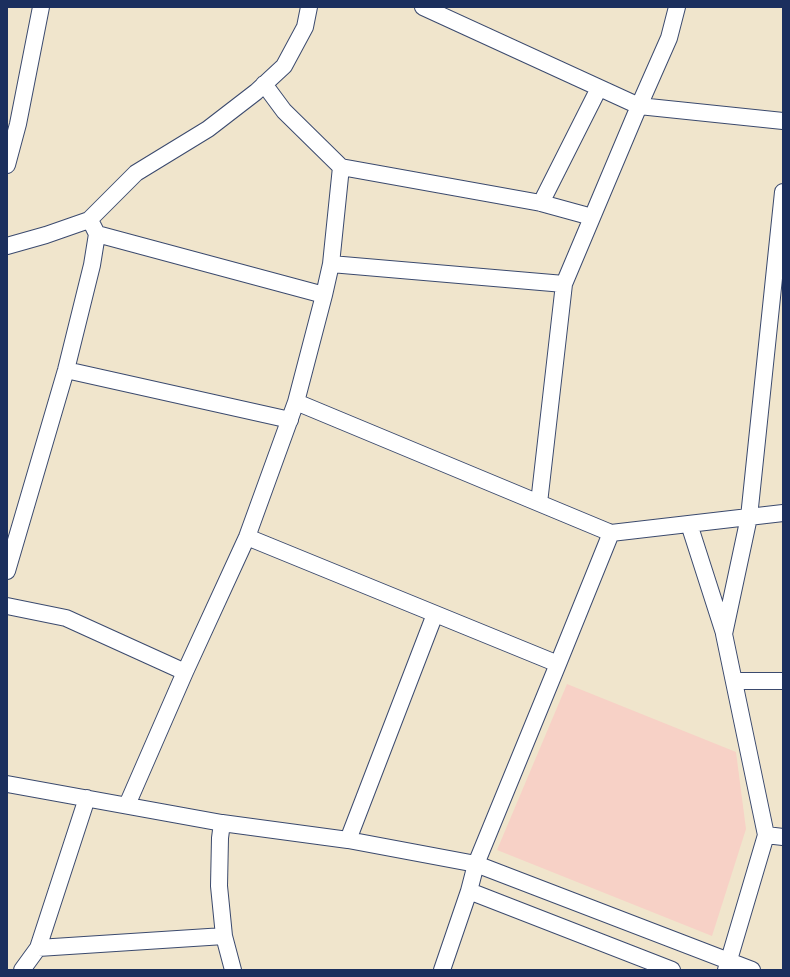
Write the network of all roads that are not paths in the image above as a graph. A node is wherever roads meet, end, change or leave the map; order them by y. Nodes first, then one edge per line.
1 (41, 7) edge
2 (300, 7) edge
3 (309, 7) edge
4 (423, 7) edge
5 (677, 7) edge
6 (264, 84) junction
7 (599, 88) junction
8 (639, 106) junction
9 (783, 121) edge
10 (7, 165) edge
11 (341, 167) junction
12 (783, 192) edge
13 (541, 203) junction
14 (592, 217) junction
15 (89, 220) junction
16 (97, 234) junction
17 (7, 246) edge
18 (331, 264) junction
19 (564, 284) junction
20 (324, 295) junction
21 (66, 370) junction
22 (296, 402) junction
23 (290, 420) junction
24 (539, 503) junction
25 (783, 513) edge
26 (749, 516) junction
27 (689, 524) junction
28 (611, 533) junction
29 (247, 537) junction
30 (7, 571) edge
31 (7, 606) edge
32 (435, 614) junction
33 (724, 634) junction
34 (558, 664) junction
35 (185, 672) junction
36 (734, 681) junction
37 (783, 681) edge
38 (7, 784) edge
39 (87, 798) junction
40 (127, 805) junction
41 (222, 823) junction
42 (766, 835) junction
43 (783, 837) edge
44 (348, 840) junction
45 (476, 864) junction
46 (469, 891) junction
47 (224, 936) junction
48 (38, 948) junction
49 (727, 965) edge
50 (22, 970) edge
51 (234, 970) edge
52 (442, 970) edge
53 (672, 970) edge
54 (752, 970) edge

1 - 10 street
2 - 3 street
3 - 6 street
4 - 7 street
5 - 8 street
6 - 11 street
6 - 15 street
7 - 8 street
7 - 13 street
8 - 9 street
8 - 14 street
11 - 13 street
11 - 18 street
12 - 26 street
13 - 14 street
14 - 19 street
15 - 16 street
15 - 17 street
16 - 20 street
16 - 21 street
18 - 19 street
18 - 20 street
19 - 24 street
20 - 22 street
21 - 23 street
21 - 30 street
22 - 23 street
22 - 24 street
23 - 29 street
24 - 28 street
25 - 26 street
26 - 27 street
26 - 33 street
27 - 28 street
27 - 33 street
28 - 34 street
29 - 32 street
29 - 35 street
31 - 35 street
32 - 34 street
32 - 44 street
33 - 36 street
34 - 45 street
35 - 40 street
36 - 37 street
36 - 42 street
38 - 39 street
39 - 40 street
39 - 48 street
40 - 41 street
41 - 44 street
41 - 47 street
42 - 43 street
42 - 49 street
44 - 45 street
45 - 46 street
45 - 49 street
46 - 52 street
46 - 53 street
47 - 48 street
47 - 51 street
48 - 50 street
49 - 54 street

